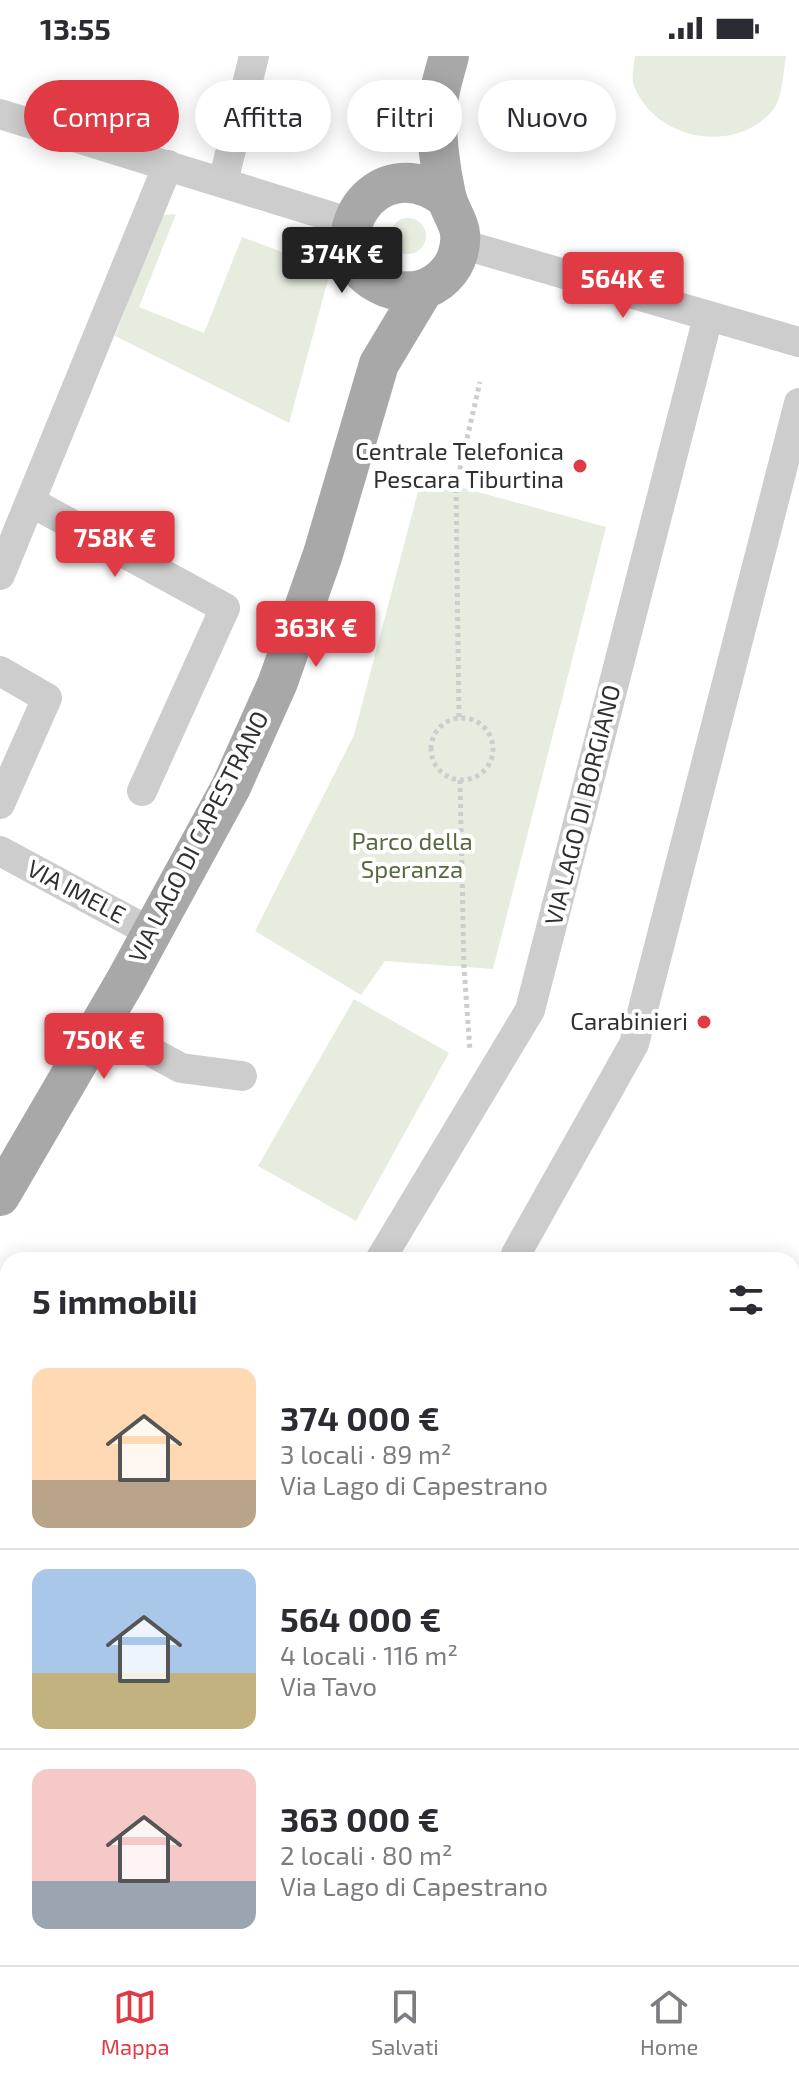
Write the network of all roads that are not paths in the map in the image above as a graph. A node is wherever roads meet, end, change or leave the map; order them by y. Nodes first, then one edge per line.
1 (254, 56) edge
2 (449, 56) edge
3 (443, 80) edge
4 (0, 114) edge
5 (407, 152) edge
6 (442, 152) edge
7 (168, 165) junction
8 (223, 182) junction
9 (387, 184) junction
10 (447, 199) junction
11 (352, 223) junction
12 (461, 244) junction
13 (373, 281) junction
14 (424, 289) junction
15 (708, 317) junction
16 (799, 342) edge
17 (379, 364) junction
18 (799, 403) edge
19 (31, 502) junction
20 (0, 575) edge
21 (0, 671) edge
22 (142, 791) dead end
23 (0, 804) edge
24 (0, 851) edge
25 (152, 933) junction
26 (100, 1024) junction
27 (242, 1076) dead end
28 (0, 1196) edge
29 (385, 1252) edge
30 (517, 1252) edge

1 - 8 street
2 - 3 main road
4 - 7 street
5 - 9 main road
6 - 10 main road
7 - 8 street
7 - 19 street
8 - 11 street
9 - 10 main road
9 - 11 main road
10 - 12 main road
11 - 13 main road
12 - 14 main road
12 - 15 street
13 - 14 main road
13 - 17 main road, VIA LAGO DI CAPESTRANO
14 - 17 main road, VIA LAGO DI CAPESTRANO
15 - 16 street
15 - 29 street, VIA LAGO DI BORGIANO
17 - 25 main road, VIA LAGO DI CAPESTRANO
18 - 30 street
19 - 20 street
19 - 22 street
21 - 23 street
24 - 25 street, VIA IMELE
25 - 26 main road, VIA LAGO DI CAPESTRANO
26 - 27 street
26 - 28 main road, VIA LAGO DI CAPESTRANO

